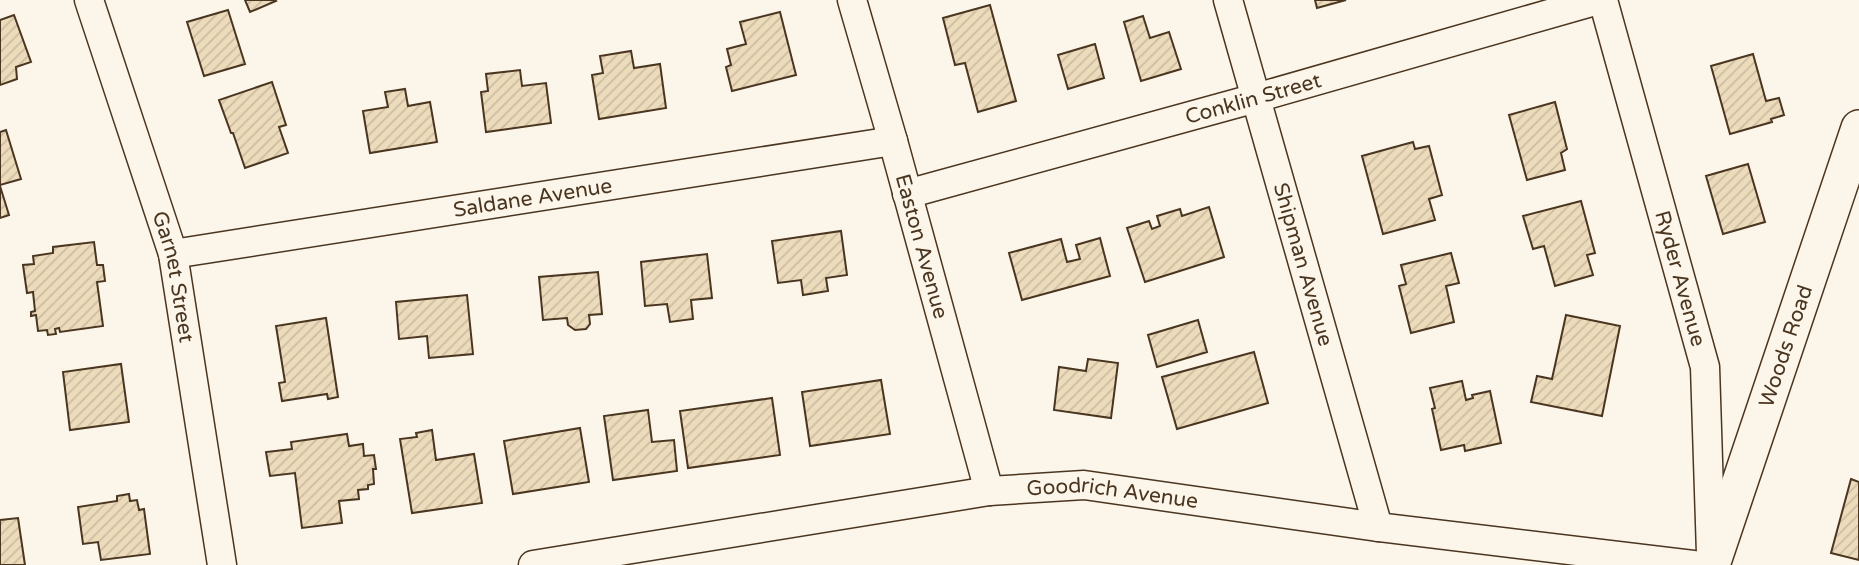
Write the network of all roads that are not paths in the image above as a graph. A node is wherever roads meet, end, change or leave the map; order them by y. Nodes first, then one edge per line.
1 (89, 0) edge
2 (852, 0) edge
3 (1228, 0) edge
4 (1600, 0) edge
5 (1256, 98) junction
6 (1859, 128) edge
7 (893, 141) junction
8 (907, 194) junction
9 (173, 254) junction
10 (989, 491) junction
11 (1378, 527) junction
12 (222, 565) edge
13 (533, 565) edge
14 (1693, 565) edge
15 (1711, 565) edge

1 - 9 street, Garnet Street
2 - 7 street, Easton Avenue
3 - 5 street, Shipman Avenue
4 - 5 street, Conklin Street
4 - 15 street, Ryder Avenue
5 - 8 street, Conklin Street
5 - 11 street, Shipman Avenue
6 - 15 street, Woods Road
7 - 8 street, Easton Avenue
7 - 9 street, Saldane Avenue
8 - 10 street, Easton Avenue
9 - 12 street, Garnet Street
10 - 11 street, Goodrich Avenue
10 - 13 street, Goodrich Avenue
11 - 14 street, Goodrich Avenue

